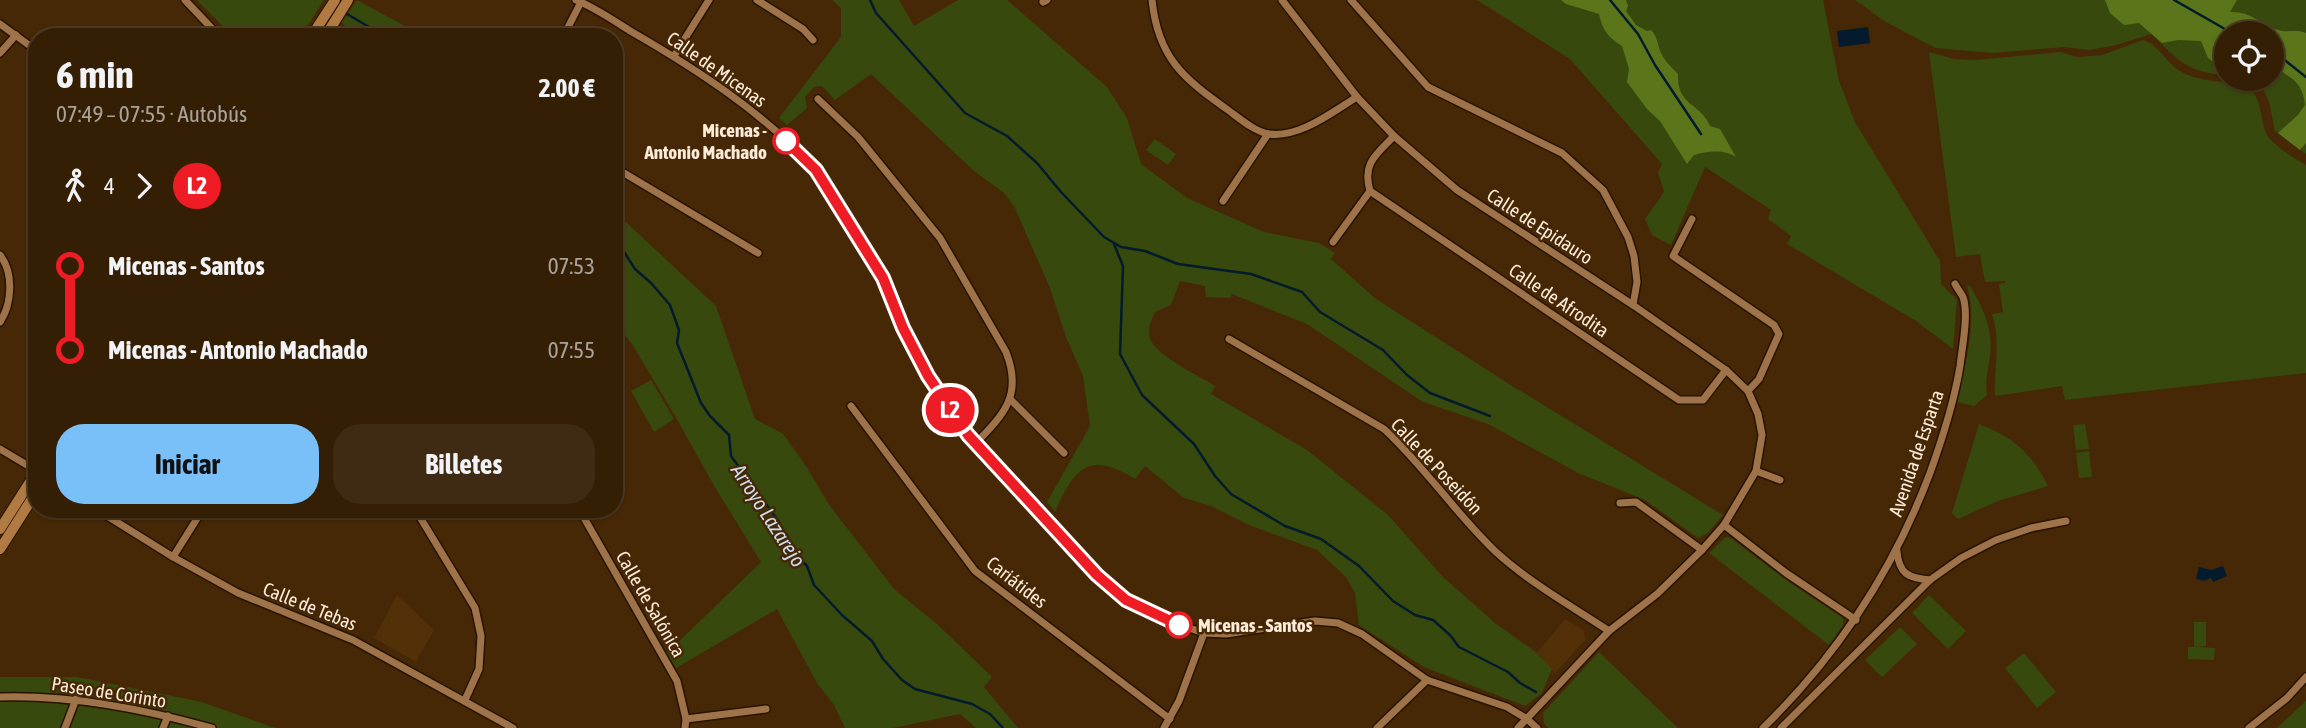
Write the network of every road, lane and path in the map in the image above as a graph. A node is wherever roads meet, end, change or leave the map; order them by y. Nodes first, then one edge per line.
1 (185, 0) edge
2 (335, 0) edge
3 (348, 0) edge
4 (709, 0) edge
5 (757, 0) edge
6 (1152, 0) edge
7 (1282, 0) edge
8 (1351, 0) edge
9 (578, 1) edge
10 (0, 24) edge
11 (211, 28) edge
12 (317, 28) edge
13 (331, 28) edge
14 (567, 28) edge
15 (16, 35) junction
16 (813, 40) dead end
17 (28, 44) edge
18 (0, 54) edge
19 (674, 56) junction
20 (1357, 97) junction
21 (818, 99) dead end
22 (1268, 134) junction
23 (1394, 136) junction
24 (623, 172) edge
25 (1370, 191) junction
26 (1223, 201) dead end
27 (1692, 219) dead end
28 (1333, 242) dead end
29 (758, 253) dead end
30 (0, 255) edge
31 (1955, 284) dead end
32 (1633, 305) junction
33 (0, 322) edge
34 (1229, 339) dead end
35 (1726, 370) junction
36 (1748, 391) junction
37 (1010, 400) junction
38 (851, 406) dead end
39 (976, 443) junction
40 (0, 449) edge
41 (1064, 453) dead end
42 (28, 466) edge
43 (1756, 471) junction
44 (1780, 480) dead end
45 (28, 485) edge
46 (1620, 503) dead end
47 (28, 505) edge
48 (110, 518) edge
49 (198, 518) edge
50 (420, 518) edge
51 (584, 518) edge
52 (2066, 521) dead end
53 (1724, 525) junction
54 (0, 529) edge
55 (0, 549) edge
56 (1702, 550) junction
57 (1897, 550) junction
58 (173, 558) junction
59 (1930, 580) junction
60 (1856, 620) junction
61 (1609, 631) junction
62 (1204, 634) junction
63 (1830, 656) junction
64 (1842, 668) junction
65 (2306, 677) edge
66 (1427, 680) junction
67 (0, 697) edge
68 (76, 699) junction
69 (464, 700) junction
70 (766, 709) dead end
71 (168, 716) junction
72 (686, 719) junction
73 (1170, 719) junction
74 (1527, 719) junction
75 (65, 728) edge
76 (163, 728) edge
77 (212, 728) edge
78 (513, 728) edge
79 (685, 728) edge
80 (1164, 728) edge
81 (1377, 728) edge
82 (1518, 728) edge
83 (1537, 728) edge
84 (1763, 728) edge
85 (1781, 728) edge
86 (2249, 728) edge

1 - 11 street
2 - 12 main road
3 - 13 main road
4 - 19 street
5 - 16 street
6 - 22 street
7 - 20 street, Calle de Epidauro
8 - 32 street
9 - 14 street
9 - 19 street, Calle de Micenas
10 - 15 street
15 - 17 street
15 - 18 street
19 - 39 street, Calle de Micenas
20 - 22 street
20 - 23 street, Calle de Epidauro
21 - 37 street
22 - 26 street
23 - 25 street
23 - 32 street, Calle de Epidauro
24 - 29 street
25 - 28 street
25 - 35 street, Calle de Afrodita
27 - 36 street
30 - 33 street
31 - 57 street, Avenida de Esparta
32 - 35 street, Calle de Epidauro
34 - 61 street, Calle de Poseidón
35 - 36 street, Calle de Epidauro
36 - 43 street, Calle de Epidauro
37 - 39 street
37 - 41 street
38 - 73 street, Cariátides
39 - 62 street, Calle de Micenas
40 - 42 street
43 - 44 street
43 - 53 street, Calle de Epidauro
45 - 54 main road
46 - 56 street
47 - 55 main road
48 - 58 street, Calle de Tebas
49 - 58 street
50 - 69 street
51 - 72 street, Calle de Salónica
52 - 59 street
53 - 56 street, Calle de Epidauro
53 - 60 street
56 - 61 street, Calle de Epidauro
57 - 59 street
57 - 60 street, Avenida de Esparta
58 - 69 street, Calle de Tebas
59 - 64 street
60 - 63 street, Avenida de Esparta
61 - 74 street, Calle de Epidauro
62 - 66 street, Calle de Micenas
62 - 73 street
63 - 64 street
63 - 84 street, Avenida de Esparta
64 - 85 street
65 - 86 street
66 - 74 street, Calle de Micenas
66 - 81 street
67 - 68 street, Paseo de Corinto
68 - 71 street, Paseo de Corinto
68 - 75 street
69 - 78 street, Calle de Tebas
70 - 72 street
71 - 76 street
71 - 77 street, Paseo de Corinto
72 - 79 street, Calle de Salónica
73 - 80 street
74 - 82 street, Calle de Epidauro
74 - 83 street, Calle de Micenas

